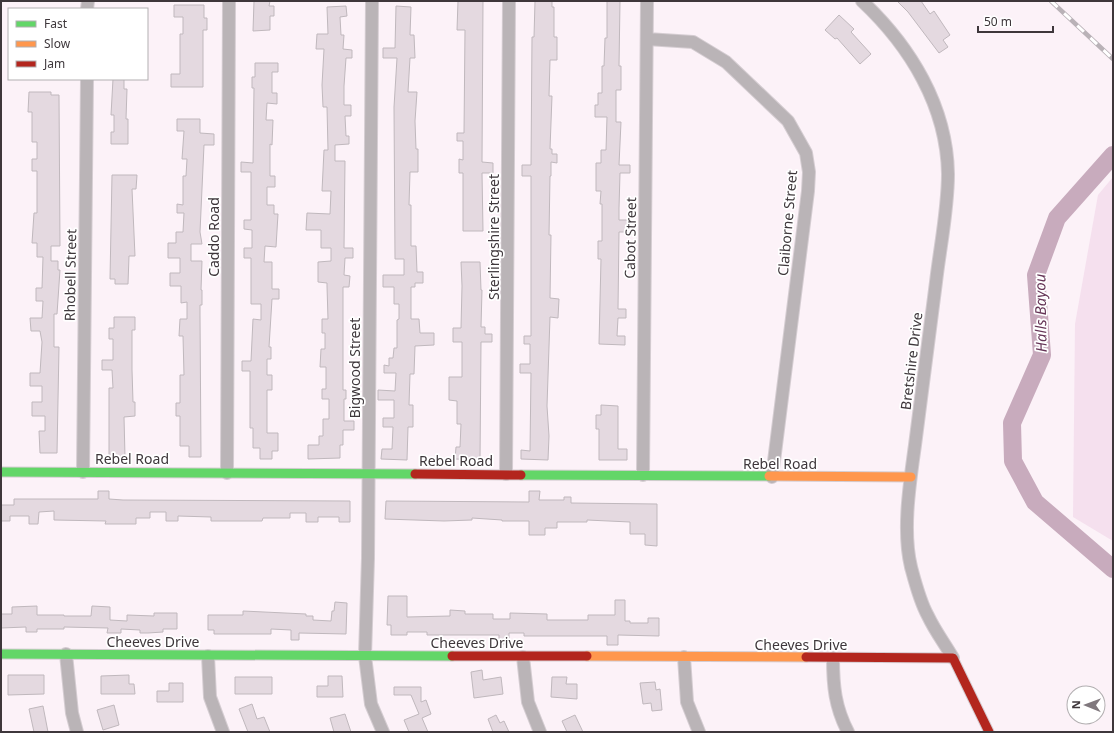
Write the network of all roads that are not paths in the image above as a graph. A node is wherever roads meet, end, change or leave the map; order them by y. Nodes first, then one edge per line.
1 (229, 1) edge
2 (372, 1) edge
3 (509, 1) edge
4 (647, 1) edge
5 (862, 1) edge
6 (647, 39) junction
7 (87, 80) edge
8 (1, 472) edge
9 (83, 472) junction
10 (227, 473) junction
11 (369, 474) junction
12 (506, 474) junction
13 (643, 475) junction
14 (772, 477) junction
15 (911, 477) junction
16 (1, 654) edge
17 (66, 654) junction
18 (208, 656) junction
19 (365, 656) junction
20 (523, 657) junction
21 (684, 657) junction
22 (833, 658) junction
23 (953, 658) junction
24 (77, 732) edge
25 (223, 732) edge
26 (383, 732) edge
27 (540, 732) edge
28 (699, 732) edge
29 (848, 732) edge
30 (989, 732) edge

1 - 10 street, Caddo Road
2 - 11 street, Bigwood Street
3 - 12 street, Sterlingshire Street
4 - 6 street, Cabot Street
5 - 15 street, Bretshire Drive
6 - 13 street, Cabot Street
6 - 14 street, Claiborne Street
7 - 9 street, Rhobell Street
8 - 9 street, Rebel Road
9 - 10 street, Rebel Road
10 - 11 street, Rebel Road
11 - 12 street, Rebel Road
11 - 19 street, Bigwood Street
12 - 13 street, Rebel Road
13 - 14 street, Rebel Road
14 - 15 street, Rebel Road
15 - 23 street, Bretshire Drive
16 - 17 street, Cheeves Drive
17 - 18 street, Cheeves Drive
17 - 24 street
18 - 19 street, Cheeves Drive
18 - 25 street
19 - 20 street, Cheeves Drive
19 - 26 street, Bigwood Street
20 - 21 street, Cheeves Drive
20 - 27 street
21 - 22 street, Cheeves Drive
21 - 28 street
22 - 23 street, Cheeves Drive
22 - 29 street
23 - 30 street, Bretshire Drive

